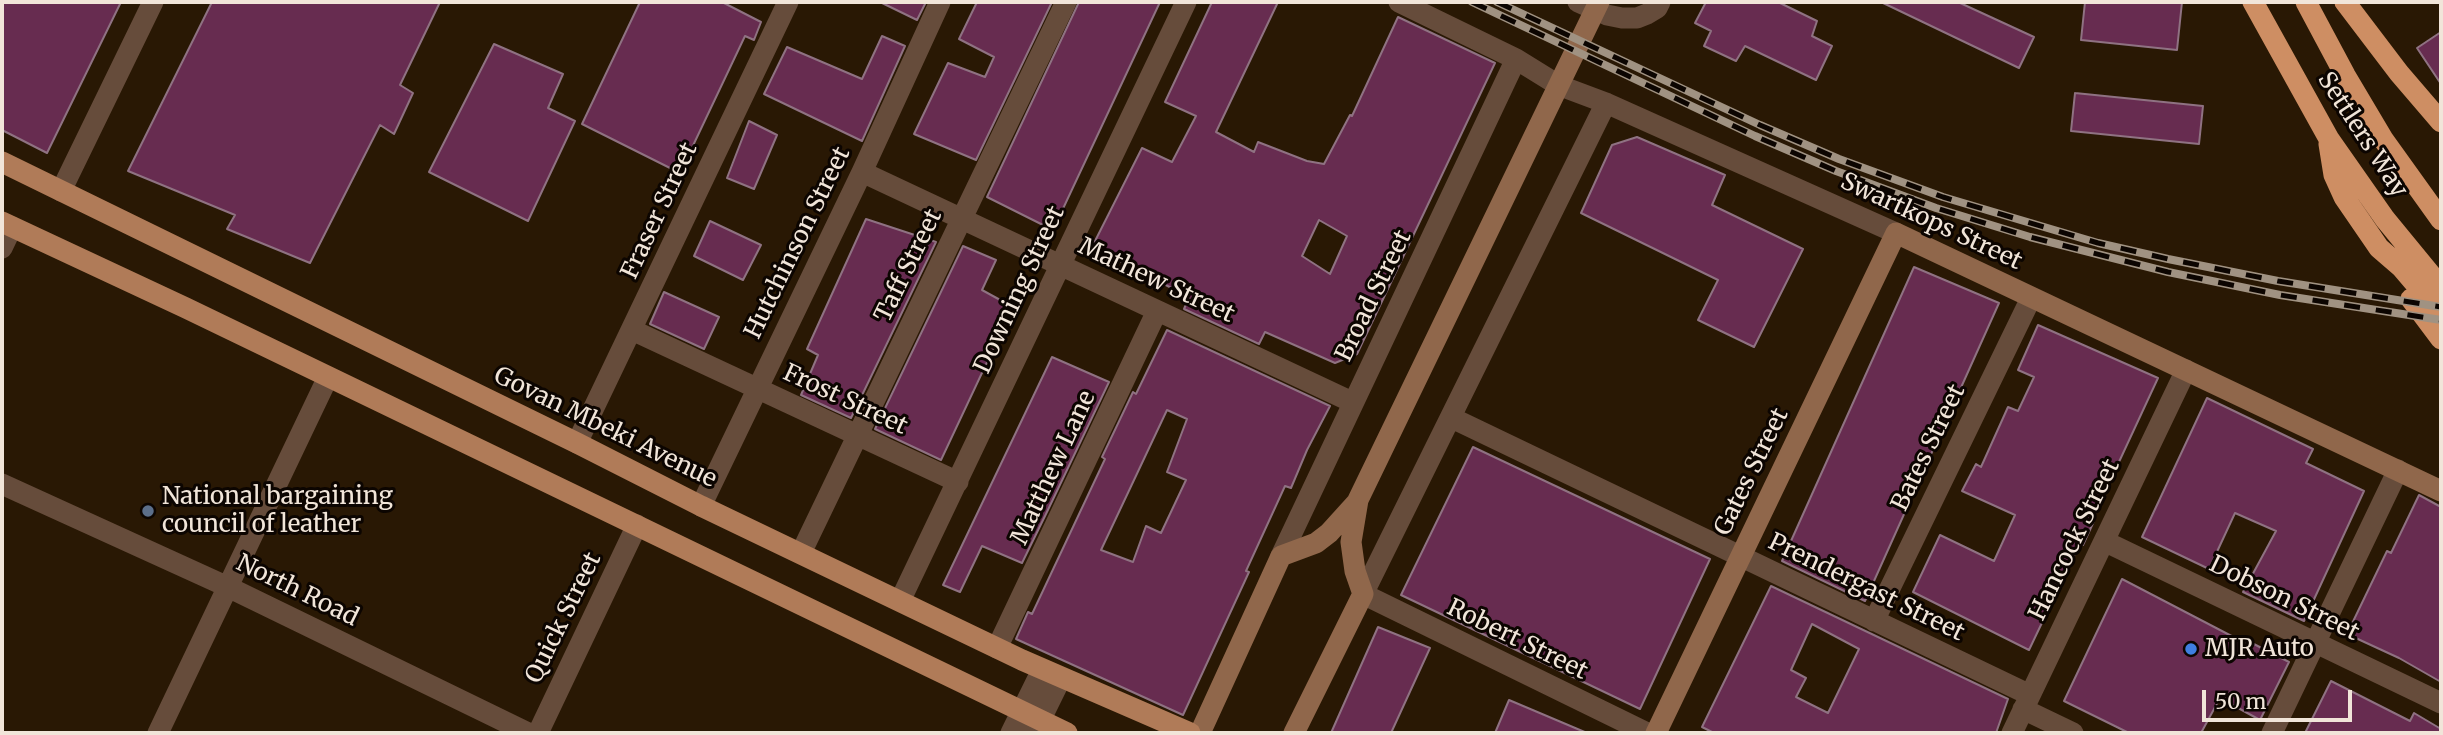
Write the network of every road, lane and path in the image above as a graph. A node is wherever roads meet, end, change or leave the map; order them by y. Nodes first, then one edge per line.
1 (153, 2) edge
2 (788, 2) edge
3 (940, 2) edge
4 (1066, 2) edge
5 (1186, 2) edge
6 (1399, 2) edge
7 (1578, 2) edge
8 (1599, 2) edge
9 (1660, 2) edge
10 (2253, 2) edge
11 (2306, 2) edge
12 (2345, 2) edge
13 (1516, 59) junction
14 (1606, 103) junction
15 (2441, 122) edge
16 (2329, 139) junction
17 (2, 162) edge
18 (862, 172) junction
19 (61, 191) junction
20 (961, 219) junction
21 (2441, 220) edge
22 (7, 224) edge
23 (1896, 233) junction
24 (2, 248) edge
25 (2379, 248) junction
26 (1060, 266) junction
27 (2441, 286) edge
28 (2031, 298) junction
29 (1157, 311) junction
30 (2441, 314) edge
31 (632, 330) junction
32 (2441, 340) edge
33 (2186, 370) junction
34 (328, 377) junction
35 (758, 387) junction
36 (1352, 402) junction
37 (1451, 418) junction
38 (857, 435) junction
39 (577, 443) junction
40 (2398, 470) junction
41 (958, 482) junction
42 (2, 484) edge
43 (2441, 491) edge
44 (1358, 500) junction
45 (701, 506) junction
46 (637, 525) junction
47 (2104, 541) junction
48 (801, 553) junction
49 (1281, 556) junction
50 (1740, 556) junction
51 (228, 587) junction
52 (1363, 594) junction
53 (900, 601) junction
54 (1874, 621) junction
55 (2315, 643) junction
56 (997, 648) junction
57 (1051, 674) junction
58 (2026, 702) junction
59 (2441, 703) edge
60 (1032, 721) edge
61 (158, 733) edge
62 (528, 733) edge
63 (538, 733) edge
64 (1011, 733) edge
65 (1067, 733) edge
66 (1190, 733) edge
67 (1200, 733) edge
68 (1294, 733) edge
69 (1647, 733) edge
70 (1656, 733) edge
71 (2012, 733) edge
72 (2073, 733) edge
73 (2272, 733) edge

1 - 19 street
2 - 31 street, Fraser Street
3 - 18 street, Hutchinson Street
4 - 20 street, Taff Street
5 - 26 street, Downing Street
6 - 13 street, Swartkops Street
7 - 9 street
8 - 44 street
10 - 16 highway, Settlers Way
11 - 21 highway, Settlers Way
12 - 15 highway
13 - 14 street, Swartkops Street
13 - 36 street, Broad Street
14 - 23 street, Swartkops Street
14 - 37 street
16 - 25 highway
16 - 27 highway, Settlers Way
17 - 19 main road, Govan Mbeki Avenue
18 - 20 street, Mathew Street
18 - 35 street, Hutchinson Street
19 - 39 main road, Govan Mbeki Avenue
20 - 26 street, Mathew Street
20 - 38 street, Taff Street
22 - 24 street
22 - 34 main road
23 - 28 street, Swartkops Street
23 - 50 street, Gates Street
25 - 30 highway
25 - 32 highway
26 - 29 street, Mathew Street
26 - 41 street, Downing Street
28 - 33 street, Swartkops Street
28 - 54 street, Bates Street
29 - 36 street, Mathew Street
29 - 56 street, Matthew Lane
31 - 35 street, Frost Street
31 - 39 street, Fraser Street
33 - 40 street, Swartkops Street
33 - 47 street, Hancock Street
34 - 46 main road
34 - 51 street
35 - 38 street, Frost Street
35 - 45 street, Hutchinson Street
36 - 49 street, Broad Street
37 - 50 street, Prendergast Street
37 - 52 street
38 - 41 street, Frost Street
38 - 48 street, Taff Street
39 - 45 main road, Govan Mbeki Avenue
40 - 43 street, Swartkops Street
40 - 55 street
41 - 53 street, Downing Street
42 - 51 street, North Road
44 - 49 street
44 - 52 street
45 - 48 main road, Govan Mbeki Avenue
46 - 60 main road
46 - 63 street, Quick Street
47 - 55 street, Dobson Street
47 - 58 street, Hancock Street
48 - 53 main road, Govan Mbeki Avenue
49 - 67 street, Broad Street
50 - 54 street, Prendergast Street
50 - 70 street, Gates Street
51 - 61 street
51 - 62 street, North Road
52 - 68 street
52 - 69 street, Robert Street
53 - 56 main road, Govan Mbeki Avenue
54 - 58 street, Prendergast Street
55 - 59 street, Dobson Street
55 - 73 street
56 - 57 main road, Govan Mbeki Avenue
57 - 60 street
57 - 66 main road, Govan Mbeki Avenue
58 - 71 street, Hancock Street
58 - 72 street, Prendergast Street
60 - 64 street
60 - 65 main road

